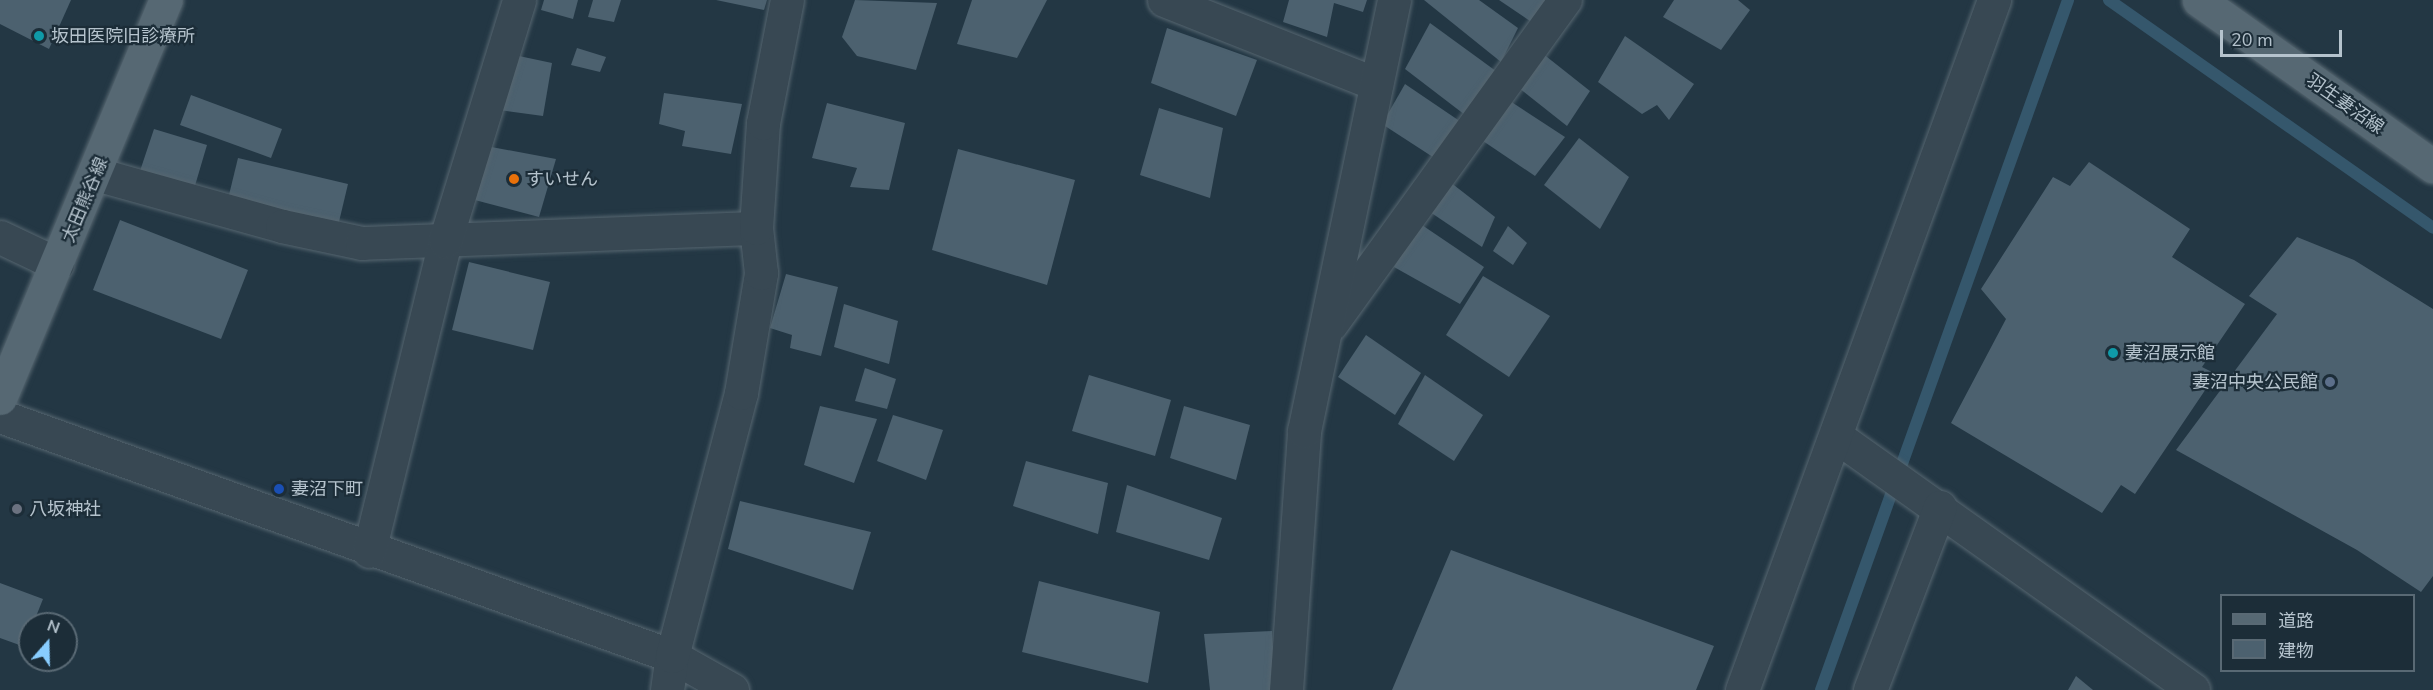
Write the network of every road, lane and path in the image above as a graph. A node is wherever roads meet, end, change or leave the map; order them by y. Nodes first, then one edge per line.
1 (166, 0) edge
2 (519, 0) edge
3 (787, 0) edge
4 (1164, 0) edge
5 (1394, 0) edge
6 (1565, 0) edge
7 (1994, 0) edge
8 (2199, 0) edge
9 (1376, 84) junction
10 (2433, 166) edge
11 (96, 174) junction
12 (756, 228) junction
13 (0, 237) edge
14 (445, 241) junction
15 (57, 264) junction
16 (1325, 332) junction
17 (0, 398) edge
18 (0, 416) edge
19 (1836, 436) junction
20 (1940, 507) junction
21 (369, 550) junction
22 (672, 656) junction
23 (667, 690) edge
24 (732, 690) edge
25 (1286, 690) edge
26 (1742, 690) edge
27 (1870, 690) edge
28 (2193, 690) edge

1 - 11 main road, 太田熊谷線
2 - 14 street
3 - 12 street
4 - 9 street
5 - 9 street
6 - 16 street
7 - 19 street
8 - 10 main road, 羽生妻沼線
9 - 16 street
11 - 14 street
11 - 15 main road, 太田熊谷線
12 - 14 street
12 - 22 street
13 - 15 street
14 - 21 street
15 - 17 main road, 太田熊谷線
16 - 25 street
18 - 21 street
19 - 20 street
19 - 26 street
20 - 27 street
20 - 28 street
21 - 22 street
22 - 23 street
22 - 24 street

